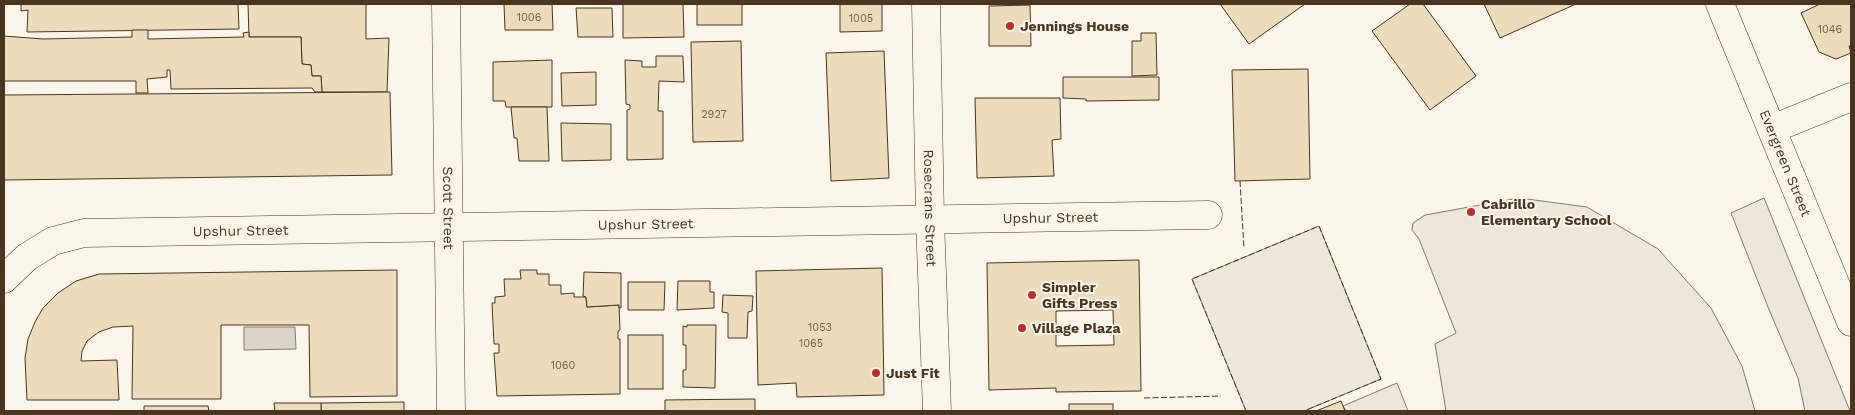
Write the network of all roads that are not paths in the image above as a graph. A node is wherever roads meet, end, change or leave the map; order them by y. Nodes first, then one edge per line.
1 (446, 4) edge
2 (926, 4) edge
3 (1720, 4) edge
4 (1851, 97) edge
5 (1772, 129) junction
6 (1208, 215) dead end
7 (930, 219) junction
8 (449, 227) junction
9 (4, 278) edge
10 (1851, 322) edge
11 (451, 411) edge
12 (937, 411) edge

1 - 8 street, Scott Street
2 - 7 street, Rosecrans Street
3 - 5 street, Evergreen Street
4 - 5 street
5 - 10 street, Evergreen Street
6 - 7 street, Upshur Street
7 - 8 street, Upshur Street
7 - 12 street, Rosecrans Street
8 - 9 street, Upshur Street
8 - 11 street, Scott Street

